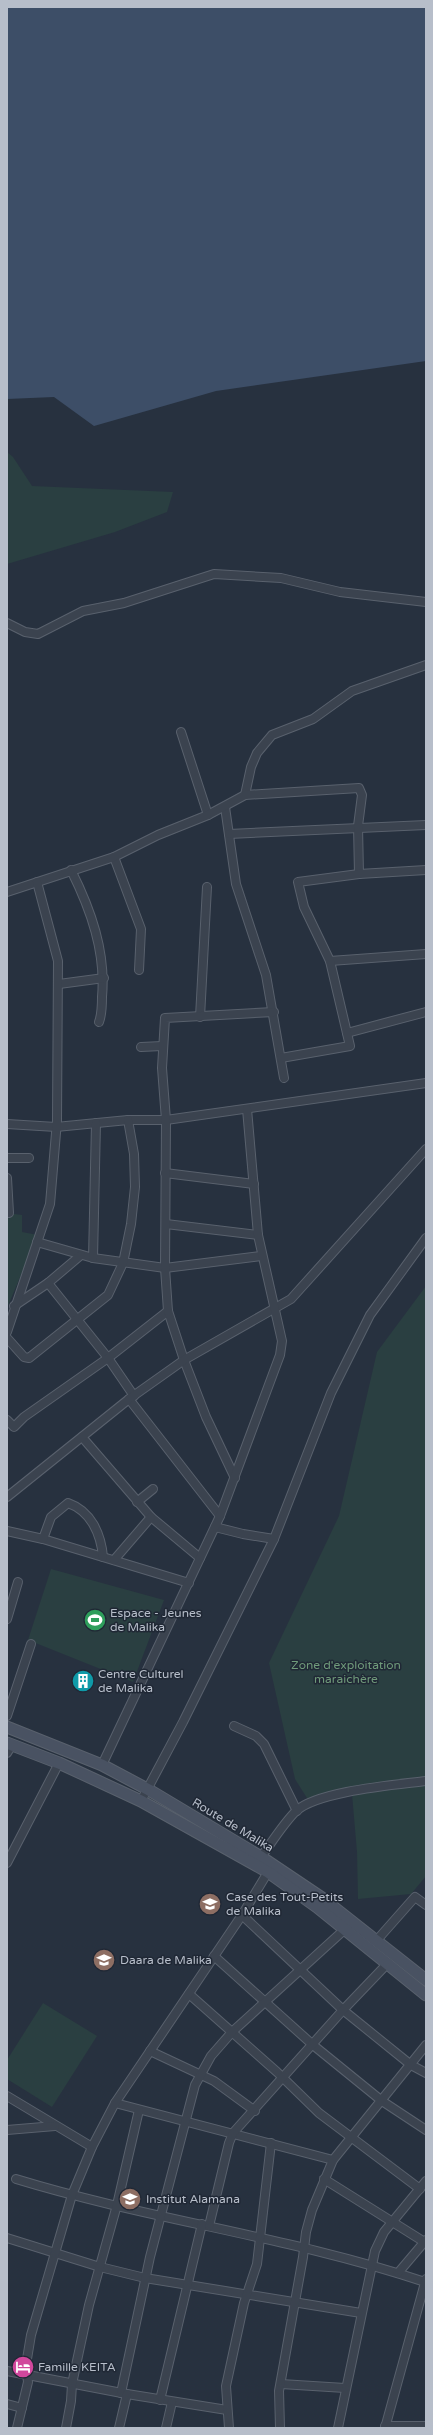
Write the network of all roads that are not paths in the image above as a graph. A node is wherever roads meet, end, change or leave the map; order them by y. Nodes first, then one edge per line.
1 (426, 602) edge
2 (7, 623) edge
3 (426, 665) edge
4 (181, 732) dead end
5 (245, 795) junction
6 (226, 807) junction
7 (208, 815) junction
8 (426, 825) edge
9 (358, 826) junction
10 (229, 834) junction
11 (114, 857) junction
12 (72, 870) junction
13 (426, 870) edge
14 (359, 874) junction
15 (37, 882) junction
16 (207, 887) dead end
17 (7, 892) edge
18 (426, 954) edge
19 (330, 962) junction
20 (139, 970) dead end
21 (104, 978) junction
22 (59, 984) junction
23 (274, 1012) junction
24 (426, 1012) edge
25 (200, 1017) junction
26 (98, 1022) dead end
27 (347, 1032) junction
28 (162, 1046) junction
29 (141, 1047) dead end
30 (281, 1058) junction
31 (284, 1078) dead end
32 (426, 1083) edge
33 (247, 1109) junction
34 (128, 1120) junction
35 (166, 1120) junction
36 (96, 1123) junction
37 (7, 1124) edge
38 (56, 1127) junction
39 (426, 1149) edge
40 (7, 1158) edge
41 (29, 1158) dead end
42 (165, 1173) junction
43 (7, 1178) edge
44 (254, 1184) junction
45 (9, 1213) dead end
46 (166, 1224) junction
47 (258, 1234) junction
48 (426, 1238) edge
49 (37, 1242) junction
50 (81, 1255) junction
51 (261, 1256) junction
52 (93, 1258) junction
53 (123, 1262) junction
54 (165, 1268) junction
55 (48, 1283) junction
56 (14, 1306) junction
57 (274, 1310) junction
58 (168, 1311) junction
59 (76, 1320) junction
60 (7, 1332) edge
61 (7, 1338) edge
62 (108, 1358) junction
63 (184, 1360) junction
64 (131, 1398) junction
65 (7, 1420) edge
66 (82, 1436) junction
67 (235, 1478) junction
68 (153, 1489) dead end
69 (7, 1497) edge
70 (137, 1502) junction
71 (151, 1516) junction
72 (220, 1516) junction
73 (214, 1527) junction
74 (7, 1531) edge
75 (43, 1539) junction
76 (274, 1539) junction
77 (103, 1557) junction
78 (200, 1558) junction
79 (114, 1560) junction
80 (18, 1582) dead end
81 (189, 1582) junction
82 (7, 1619) edge
83 (31, 1644) dead end
84 (7, 1716) edge
85 (234, 1726) dead end
86 (7, 1727) edge
87 (9, 1747) edge
88 (59, 1763) junction
89 (102, 1765) junction
90 (426, 1781) edge
91 (149, 1790) junction
92 (141, 1802) junction
93 (297, 1811) junction
94 (261, 1857) junction
95 (7, 1863) edge
96 (268, 1872) junction
97 (426, 1905) edge
98 (242, 1915) junction
99 (344, 1930) junction
100 (377, 1940) junction
101 (214, 1956) junction
102 (388, 1963) junction
103 (301, 1971) junction
104 (425, 1977) edge
105 (189, 1994) junction
106 (426, 1995) edge
107 (265, 2002) junction
108 (343, 2010) junction
109 (232, 2032) junction
110 (426, 2045) edge
111 (313, 2046) junction
112 (150, 2051) junction
113 (411, 2065) junction
114 (426, 2073) edge
115 (200, 2074) junction
116 (284, 2079) junction
117 (7, 2096) edge
118 (382, 2101) junction
119 (115, 2103) junction
120 (138, 2110) junction
121 (255, 2111) junction
122 (184, 2122) junction
123 (55, 2126) junction
124 (7, 2130) edge
125 (426, 2130) edge
126 (233, 2134) junction
127 (351, 2139) junction
128 (271, 2143) junction
129 (92, 2147) junction
130 (334, 2160) junction
131 (16, 2179) dead end
132 (324, 2179) junction
133 (426, 2181) edge
134 (420, 2189) junction
135 (72, 2195) junction
136 (117, 2205) junction
137 (162, 2215) junction
138 (393, 2223) junction
139 (206, 2225) junction
140 (261, 2236) junction
141 (7, 2238) edge
142 (425, 2242) edge
143 (304, 2247) junction
144 (54, 2252) junction
145 (100, 2266) junction
146 (372, 2266) junction
147 (398, 2273) junction
148 (145, 2278) junction
149 (425, 2281) edge
150 (188, 2285) junction
151 (246, 2295) junction
152 (294, 2302) junction
153 (361, 2313) junction
154 (7, 2371) edge
155 (27, 2375) junction
156 (72, 2384) junction
157 (280, 2384) junction
158 (345, 2388) junction
159 (124, 2394) junction
160 (160, 2400) junction
161 (172, 2402) junction
162 (7, 2404) edge
163 (22, 2408) junction
164 (227, 2410) junction
165 (426, 2426) edge
166 (385, 2427) edge
167 (17, 2428) edge
168 (66, 2428) edge
169 (119, 2428) edge
170 (166, 2428) edge
171 (229, 2428) edge
172 (280, 2428) edge
173 (338, 2428) edge

1 - 2 street
3 - 5 street
4 - 7 street
5 - 6 street
5 - 9 street
6 - 7 street
6 - 10 street
7 - 11 street
8 - 9 street
9 - 10 street
9 - 14 street
10 - 23 street
11 - 12 street
11 - 20 street
12 - 15 street
12 - 21 street
13 - 14 street
14 - 19 street
15 - 17 street
15 - 22 street
16 - 25 street
18 - 19 street
19 - 27 street
21 - 22 street
21 - 26 street
22 - 38 street
23 - 25 street
23 - 30 street
24 - 27 street
25 - 28 street
27 - 30 street
28 - 29 street
28 - 35 street
30 - 31 street
32 - 33 street
33 - 35 street
33 - 44 street
34 - 35 street
34 - 36 street
34 - 53 street
35 - 42 street
36 - 38 street
36 - 52 street
37 - 38 street
38 - 49 street
39 - 57 street
40 - 41 street
42 - 44 street
42 - 46 street
43 - 45 street
44 - 47 street
46 - 47 street
46 - 54 street
47 - 51 street
48 - 76 street
49 - 50 street
49 - 56 street
50 - 52 street
50 - 55 street
51 - 54 street
51 - 57 street
52 - 53 street
53 - 54 street
53 - 59 street
54 - 58 street
55 - 56 street
55 - 59 street
56 - 60 street
57 - 63 street
57 - 67 street
58 - 62 street
58 - 63 street
59 - 61 street
59 - 62 street
62 - 64 street
62 - 65 street
63 - 64 street
63 - 67 street
64 - 66 street
64 - 72 street
66 - 69 street
66 - 70 street
67 - 72 street
68 - 70 street
70 - 71 street
71 - 78 street
71 - 79 street
72 - 73 street
73 - 76 street
73 - 78 street
74 - 75 street
75 - 77 street
75 - 77 street
76 - 91 street
77 - 79 street
78 - 81 street
79 - 81 street
80 - 82 street
81 - 89 street
83 - 84 street
85 - 93 street
86 - 89 main road, Route de Malika
87 - 88 main road, Route de Malika
88 - 92 main road, Route de Malika
88 - 95 street
89 - 91 main road, Route de Malika
90 - 93 street
91 - 92 street
91 - 94 main road, Route de Malika
92 - 96 main road, Route de Malika
93 - 94 street
94 - 100 main road, Route de Malika
96 - 98 street
96 - 99 main road, Route de Malika
97 - 100 street
98 - 101 street
98 - 103 street
99 - 102 main road, Route de Malika
99 - 103 street
100 - 104 main road, Route de Malika
101 - 105 street
101 - 107 street
102 - 106 main road, Route de Malika
102 - 108 street
103 - 107 street
103 - 108 street
105 - 109 street
105 - 112 street
107 - 109 street
107 - 111 street
108 - 111 street
108 - 113 street
109 - 115 street
109 - 116 street
110 - 113 street
111 - 116 street
111 - 118 street
112 - 115 street
112 - 119 street
113 - 114 street
113 - 118 street
115 - 121 street
115 - 122 street
116 - 121 street
116 - 127 street
117 - 123 street
118 - 125 street
118 - 127 street
119 - 120 street
119 - 129 street
120 - 122 street
120 - 136 street
121 - 126 street
122 - 126 street
122 - 137 street
123 - 124 street
123 - 129 street
126 - 128 street
126 - 139 street
127 - 130 street
127 - 134 street
128 - 130 street
128 - 140 street
129 - 135 street
130 - 132 street
131 - 135 street
132 - 138 street
132 - 143 street
133 - 134 street
134 - 138 street
135 - 136 street
135 - 144 street
136 - 137 street
136 - 145 street
137 - 139 street
137 - 148 street
138 - 142 street
138 - 146 street
139 - 140 street
139 - 150 street
140 - 143 street
140 - 151 street
141 - 144 street
142 - 147 street
143 - 146 street
143 - 152 street
144 - 145 street
144 - 155 street
145 - 148 street
145 - 156 street
146 - 147 street
146 - 153 street
147 - 149 street
148 - 150 street
148 - 159 street
149 - 166 street
150 - 151 street
150 - 160 street
151 - 152 street
151 - 164 street
152 - 153 street
152 - 157 street
153 - 158 street
154 - 155 street
155 - 156 street
155 - 163 street
156 - 159 street
156 - 168 street
157 - 158 street
157 - 172 street
158 - 173 street
159 - 160 street
159 - 169 street
160 - 161 street
161 - 164 street
161 - 170 street
162 - 163 street
163 - 167 street
164 - 171 street
165 - 166 street

